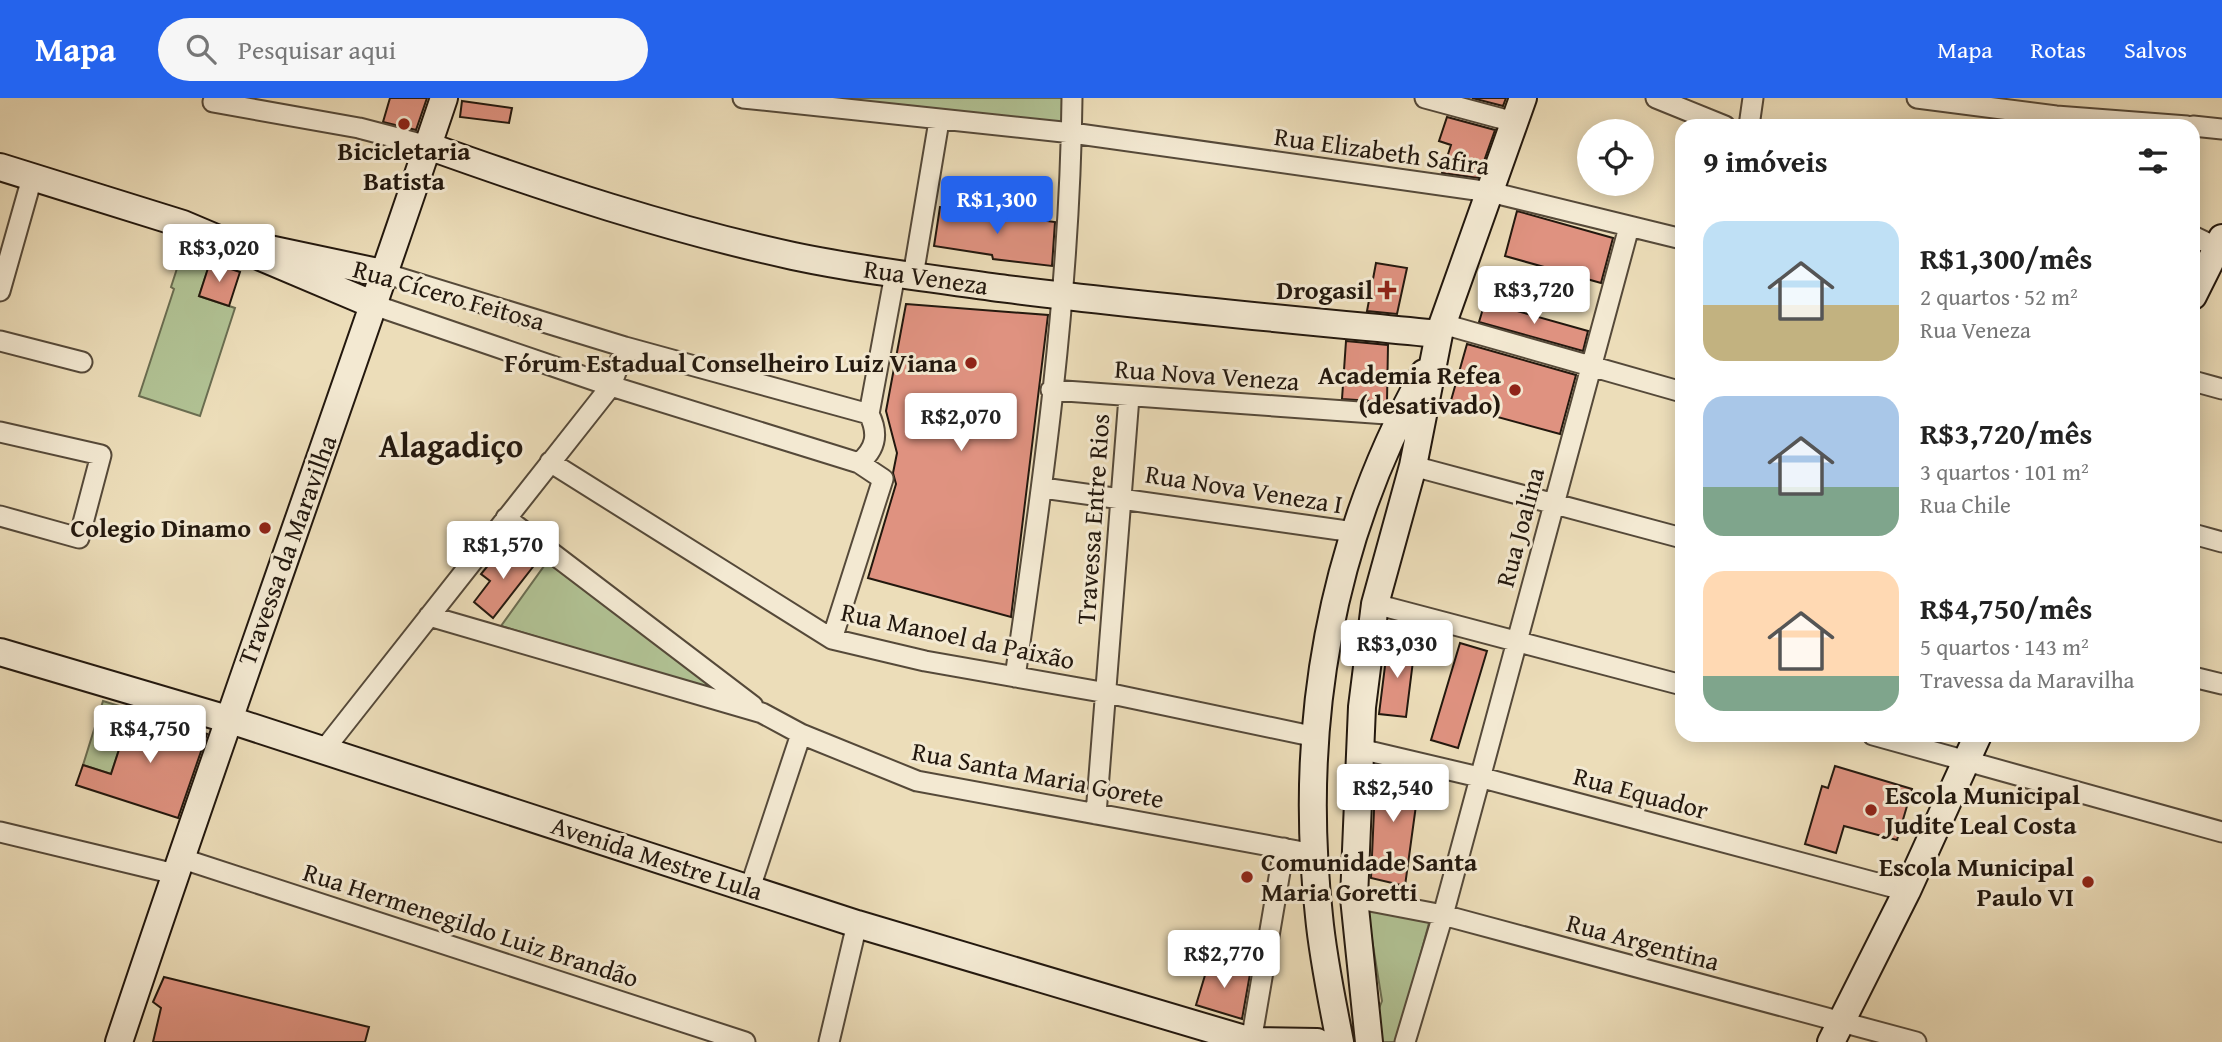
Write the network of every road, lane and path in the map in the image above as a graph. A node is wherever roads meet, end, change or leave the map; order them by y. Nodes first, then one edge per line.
1 (444, 98) edge
2 (743, 98) edge
3 (1072, 98) edge
4 (1425, 98) edge
5 (1656, 98) edge
6 (1753, 98) edge
7 (1917, 98) edge
8 (213, 102) dead end
9 (1518, 110) edge
10 (1708, 119) edge
11 (1750, 119) edge
12 (2095, 119) edge
13 (939, 121) junction
14 (2200, 127) edge
15 (2222, 129) edge
16 (1072, 133) junction
17 (428, 146) junction
18 (0, 167) edge
19 (32, 178) junction
20 (1490, 192) junction
21 (1629, 227) junction
22 (2200, 236) edge
23 (1675, 237) edge
24 (2220, 241) edge
25 (229, 242) junction
26 (387, 274) junction
27 (904, 275) junction
28 (2200, 282) edge
29 (0, 291) edge
30 (1062, 296) junction
31 (374, 305) junction
32 (1438, 339) junction
33 (0, 341) edge
34 (625, 347) junction
35 (82, 362) dead end
36 (1591, 366) junction
37 (2200, 383) edge
38 (611, 386) junction
39 (2222, 389) edge
40 (1051, 390) junction
41 (1675, 390) edge
42 (1129, 397) junction
43 (869, 414) junction
44 (1401, 415) junction
45 (0, 432) edge
46 (550, 462) junction
47 (859, 463) junction
48 (1413, 466) junction
49 (1043, 488) junction
50 (1119, 497) junction
51 (1553, 502) junction
52 (0, 516) edge
53 (506, 518) junction
54 (1358, 522) junction
55 (1394, 533) junction
56 (1675, 536) edge
57 (2200, 536) edge
58 (2222, 542) edge
59 (1375, 604) junction
60 (429, 616) junction
61 (832, 639) junction
62 (1517, 641) junction
63 (0, 652) edge
64 (1016, 677) junction
65 (2200, 679) edge
66 (1675, 683) edge
67 (2222, 684) edge
68 (1107, 694) junction
69 (762, 713) junction
70 (227, 719) junction
71 (801, 734) junction
72 (1316, 737) junction
73 (1899, 742) edge
74 (1975, 742) edge
75 (1360, 749) junction
76 (323, 751) junction
77 (1966, 760) junction
78 (1479, 777) junction
79 (1358, 803) junction
80 (1313, 804) junction
81 (1096, 814) junction
82 (0, 832) edge
83 (2222, 832) edge
84 (1284, 848) junction
85 (1314, 854) junction
86 (177, 866) junction
87 (750, 888) junction
88 (1907, 891) junction
89 (1354, 898) junction
90 (1443, 915) junction
91 (857, 924) junction
92 (1836, 1032) edge
93 (1251, 1041) edge
94 (119, 1042) edge
95 (745, 1042) edge
96 (829, 1042) edge
97 (1317, 1042) edge
98 (1340, 1042) edge
99 (1369, 1042) edge
100 (1405, 1042) edge
101 (1916, 1042) edge

1 - 17 street, Travessa da Maravilha
2 - 13 street, Rua Elizabeth Safira
3 - 16 street
4 - 9 street
5 - 10 street
6 - 11 street
7 - 12 street
8 - 17 street
9 - 20 street
13 - 16 street, Rua Elizabeth Safira
13 - 27 street
14 - 15 street
16 - 20 street, Rua Elizabeth Safira
16 - 30 street
17 - 26 street, Travessa da Maravilha
17 - 27 street, Rua Veneza
18 - 19 street, Rua Cícero Feitosa
19 - 25 street, Rua Cícero Feitosa
19 - 29 street
20 - 21 street, Rua Elizabeth Safira
20 - 32 street
21 - 23 street, Rua Elizabeth Safira
21 - 36 street, Rua Joalina
22 - 24 street
24 - 28 street
25 - 26 street, Rua Cícero Feitosa
25 - 31 street, Rua Cícero Feitosa
26 - 31 street, Travessa da Maravilha
26 - 34 street, Rua Cícero Feitosa
27 - 30 street, Rua Veneza
27 - 43 street
30 - 32 street, Rua Veneza
30 - 40 street
31 - 38 street, Rua Cícero Feitosa
31 - 70 street, Travessa da Maravilha
32 - 36 street
32 - 44 street
32 - 48 street
33 - 35 street
34 - 38 street
34 - 43 street, Rua Cícero Feitosa
36 - 41 street
36 - 51 street, Rua Joalina
37 - 39 street
38 - 46 street
38 - 47 street, Rua Cícero Feitosa
40 - 42 street, Rua Nova Veneza
40 - 49 street
42 - 44 street, Rua Nova Veneza
42 - 50 street, Travessa Entre Rios
43 - 47 street
44 - 54 street
45 - 52 street
46 - 53 street
46 - 61 street, Rua Manoel da Paixão
47 - 61 street
48 - 51 street
48 - 55 street
49 - 50 street, Rua Nova Veneza I
49 - 64 street
50 - 54 street, Rua Nova Veneza I
50 - 68 street, Travessa Entre Rios
51 - 56 street
51 - 62 street, Rua Joalina
53 - 60 street
53 - 69 street, Rua Santa Maria Gorete
54 - 55 street
54 - 72 street
55 - 59 street
57 - 58 street
59 - 62 street
59 - 75 street
60 - 69 street, Rua Santa Maria Gorete
60 - 76 street
61 - 64 street, Rua Manoel da Paixão
62 - 66 street
62 - 78 street, Rua Joalina
63 - 70 street, Avenida Mestre Lula
64 - 68 street, Rua Manoel da Paixão
65 - 67 street
68 - 72 street, Rua Manoel da Paixão
68 - 81 street, Travessa Entre Rios
69 - 71 street, Rua Santa Maria Gorete
70 - 76 street, Avenida Mestre Lula
70 - 86 street, Travessa da Maravilha
71 - 81 street, Rua Santa Maria Gorete
71 - 87 street
72 - 80 street
73 - 77 street
74 - 77 street
75 - 78 street, Rua Equador
75 - 79 street
76 - 87 street, Avenida Mestre Lula
77 - 83 street
77 - 88 street
78 - 88 street, Rua Equador
78 - 90 street, Rua Joalina
79 - 80 street
79 - 89 street
80 - 85 street
81 - 84 street, Rua Santa Maria Gorete
82 - 86 street, Rua Hermenegildo Luiz Brandão
84 - 85 street, Rua Santa Maria Gorete
84 - 93 street
85 - 98 street
86 - 94 street, Travessa da Maravilha
86 - 95 street, Rua Hermenegildo Luiz Brandão
87 - 91 street, Avenida Mestre Lula
88 - 92 street
89 - 90 street, Rua Argentina
89 - 99 street
90 - 92 street, Rua Argentina
90 - 100 street, Rua Joalina
91 - 93 street, Avenida Mestre Lula
91 - 96 street
92 - 101 street, Rua Argentina
93 - 97 street, Avenida Mestre Lula

